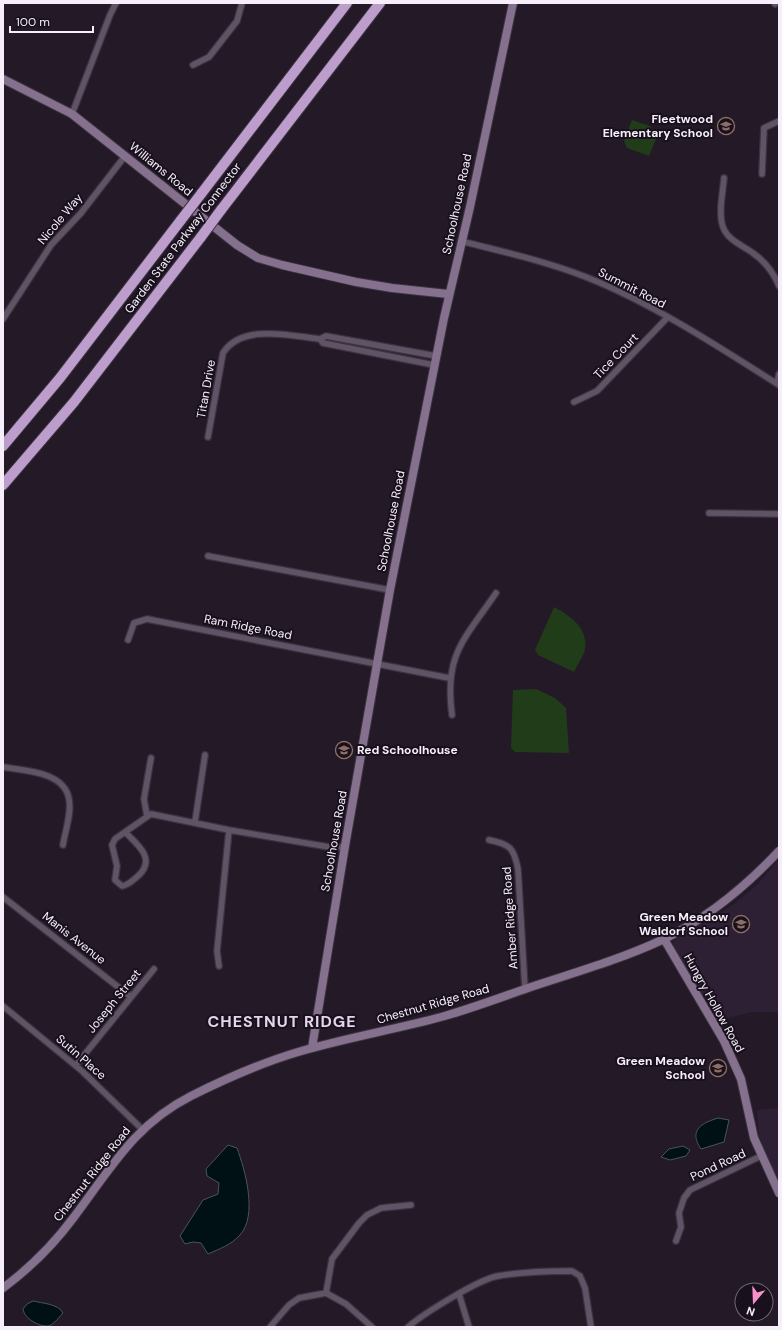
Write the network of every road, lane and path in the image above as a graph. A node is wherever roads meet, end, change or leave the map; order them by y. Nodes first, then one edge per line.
1 (116, 3) edge
2 (242, 3) edge
3 (347, 3) edge
4 (380, 3) edge
5 (384, 3) edge
6 (513, 3) edge
7 (368, 19) junction
8 (193, 65) dead end
9 (3, 79) edge
10 (72, 114) junction
11 (779, 121) edge
12 (124, 156) junction
13 (762, 174) dead end
14 (724, 178) dead end
15 (461, 241) junction
16 (779, 286) edge
17 (448, 294) junction
18 (667, 318) junction
19 (3, 319) edge
20 (320, 339) junction
21 (436, 356) junction
22 (434, 365) junction
23 (779, 374) edge
24 (778, 384) edge
25 (574, 402) dead end
26 (208, 437) dead end
27 (3, 446) edge
28 (3, 485) edge
29 (709, 513) dead end
30 (779, 514) edge
31 (208, 556) dead end
32 (390, 590) junction
33 (496, 593) dead end
34 (128, 640) dead end
35 (376, 664) junction
36 (450, 678) junction
37 (452, 715) dead end
38 (205, 755) dead end
39 (151, 758) dead end
40 (3, 767) edge
41 (147, 816) junction
42 (195, 822) junction
43 (229, 830) junction
44 (125, 832) junction
45 (489, 840) dead end
46 (63, 845) dead end
47 (345, 846) junction
48 (779, 851) edge
49 (3, 897) edge
50 (664, 939) junction
51 (219, 966) dead end
52 (154, 969) dead end
53 (525, 989) junction
54 (131, 997) junction
55 (3, 1006) edge
56 (312, 1048) junction
57 (76, 1065) junction
58 (142, 1129) junction
59 (761, 1156) junction
60 (779, 1193) edge
61 (411, 1205) dead end
62 (676, 1241) dead end
63 (3, 1288) edge
64 (326, 1293) junction
65 (459, 1294) junction
66 (270, 1327) edge
67 (372, 1327) edge
68 (408, 1327) edge
69 (469, 1327) edge
70 (591, 1327) edge

1 - 10 street
2 - 8 street
3 - 27 highway, Garden State Parkway Connector, bridge
4 - 7 highway, Garden State Parkway Connector
5 - 7 highway
6 - 15 street, Schoolhouse Road
7 - 28 highway, Garden State Parkway Connector, bridge
9 - 10 street, Williams Road
10 - 12 street, Williams Road
11 - 13 street
12 - 17 street, Williams Road
12 - 19 street, Nicole Way
14 - 16 street
15 - 17 street, Schoolhouse Road
15 - 18 street, Summit Road
17 - 21 street, Schoolhouse Road
18 - 24 street, Summit Road
18 - 25 street, Tice Court
20 - 21 street, Titan Drive
20 - 22 street, Titan Drive
20 - 26 street, Titan Drive
21 - 22 street, Schoolhouse Road
22 - 32 street, Schoolhouse Road
23 - 24 street
29 - 30 street
31 - 32 street
32 - 35 street, Schoolhouse Road
33 - 36 street
34 - 35 street, Ram Ridge Road
35 - 36 street
35 - 47 street, Schoolhouse Road
36 - 37 street
38 - 42 street
39 - 41 street
40 - 46 street
41 - 42 street
41 - 44 street
42 - 43 street
43 - 47 street
43 - 51 street
44 - 44 street
45 - 53 street, Amber Ridge Road
47 - 56 street, Schoolhouse Road
48 - 50 street, Chestnut Ridge Road
49 - 54 street, Manis Avenue
50 - 53 street, Chestnut Ridge Road
50 - 59 street, Hungry Hollow Road
52 - 54 street, Joseph Street
53 - 56 street, Chestnut Ridge Road
54 - 57 street, Joseph Street
55 - 57 street, Sutin Place
56 - 58 street, Chestnut Ridge Road
57 - 58 street, Sutin Place
58 - 63 street, Chestnut Ridge Road
59 - 60 street, Hungry Hollow Road
59 - 62 street, Pond Road
61 - 64 street
64 - 66 street
64 - 67 street
65 - 68 street
65 - 69 street
65 - 70 street

